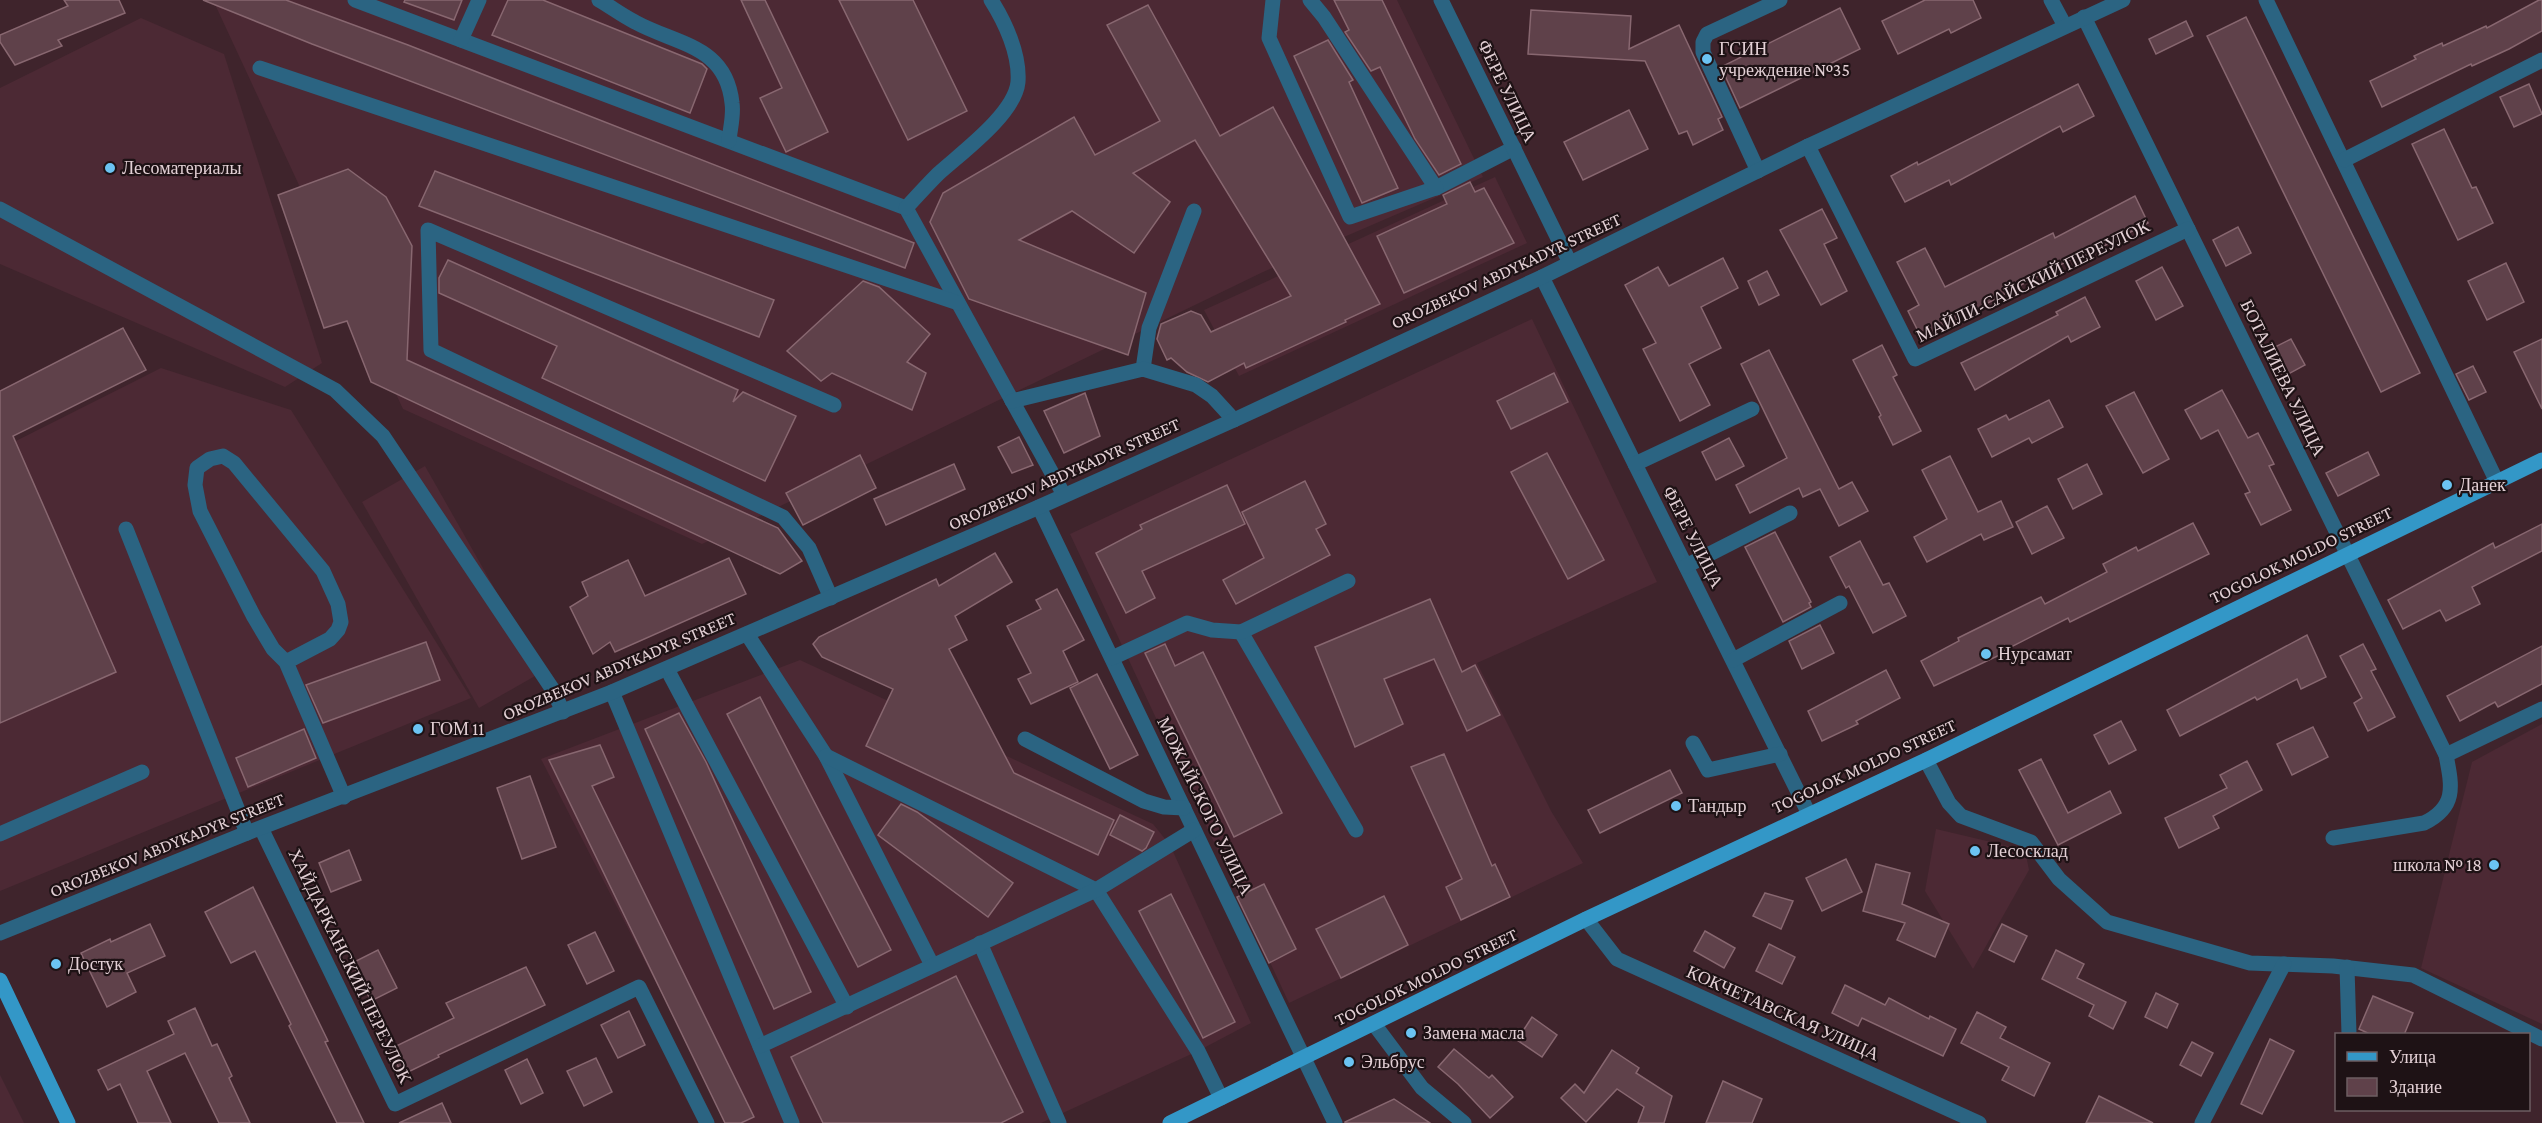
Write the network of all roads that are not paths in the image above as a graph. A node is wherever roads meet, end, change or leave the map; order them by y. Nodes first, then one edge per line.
1 (355, 0) edge
2 (479, 0) edge
3 (599, 0) edge
4 (991, 0) edge
5 (1273, 0) edge
6 (1311, 0) edge
7 (1441, 0) edge
8 (1780, 0) edge
9 (2051, 0) edge
10 (2123, 0) edge
11 (2266, 0) edge
12 (2085, 17) junction
13 (2065, 27) junction
14 (461, 40) junction
15 (2542, 60) edge
16 (260, 68) dead end
17 (729, 141) junction
18 (1808, 146) junction
19 (1514, 148) junction
20 (2344, 160) junction
21 (1758, 171) junction
22 (1436, 188) junction
23 (906, 207) junction
24 (0, 209) edge
25 (1194, 212) dead end
26 (2188, 229) junction
27 (1570, 263) junction
28 (1542, 277) junction
29 (958, 303) junction
30 (1143, 369) junction
31 (1012, 400) junction
32 (834, 405) dead end
33 (1752, 409) dead end
34 (1234, 420) junction
35 (2542, 460) edge
36 (1635, 464) junction
37 (2497, 482) junction
38 (1064, 495) junction
39 (1039, 507) junction
40 (1790, 513) dead end
41 (126, 529) dead end
42 (2347, 554) junction
43 (1686, 566) junction
44 (1348, 581) dead end
45 (831, 598) junction
46 (1840, 603) dead end
47 (1241, 632) junction
48 (747, 634) junction
49 (1112, 658) junction
50 (1733, 660) junction
51 (286, 662) junction
52 (667, 669) junction
53 (612, 692) junction
54 (2542, 709) edge
55 (563, 712) junction
56 (1025, 739) dead end
57 (1693, 742) dead end
58 (1780, 754) junction
59 (2446, 755) junction
60 (826, 756) junction
61 (1926, 760) junction
62 (142, 772) dead end
63 (344, 797) junction
64 (1184, 808) junction
65 (1809, 814) junction
66 (1194, 830) junction
67 (1356, 830) dead end
68 (254, 831) junction
69 (0, 834) edge
70 (2333, 838) dead end
71 (1096, 890) junction
72 (1586, 919) junction
73 (0, 933) edge
74 (980, 943) junction
75 (2284, 964) junction
76 (932, 965) junction
77 (2347, 967) junction
78 (0, 980) edge
79 (847, 1007) junction
80 (1374, 1024) junction
81 (2349, 1033) edge
82 (2530, 1033) edge
83 (760, 1046) junction
84 (1304, 1059) junction
85 (1221, 1098) junction
86 (68, 1123) edge
87 (707, 1123) edge
88 (792, 1123) edge
89 (1059, 1123) edge
90 (1170, 1123) edge
91 (1335, 1123) edge
92 (1464, 1123) edge
93 (1980, 1123) edge
94 (2202, 1123) edge

1 - 14 street
2 - 14 street
3 - 17 street
4 - 23 street
5 - 22 street
6 - 22 street
7 - 19 street, ФЕРЕ УЛИЦА
8 - 21 street
9 - 13 street
10 - 12 street, OROZBEKOV ABDYKADYR STREET
11 - 20 street
12 - 13 street, OROZBEKOV ABDYKADYR STREET
12 - 26 street, БОТАЛИЕВА УЛИЦА
13 - 18 street, OROZBEKOV ABDYKADYR STREET
14 - 17 street
15 - 20 street
16 - 29 street
17 - 23 street
18 - 21 street, OROZBEKOV ABDYKADYR STREET
18 - 26 street, МАЙЛИ-САЙСКИЙ ПЕРЕУЛОК
19 - 22 street
19 - 27 street, ФЕРЕ УЛИЦА
20 - 37 street
21 - 27 street, OROZBEKOV ABDYKADYR STREET
23 - 29 street
24 - 55 street
25 - 30 street
26 - 42 street, БОТАЛИЕВА УЛИЦА
27 - 28 street, OROZBEKOV ABDYKADYR STREET
28 - 34 street, OROZBEKOV ABDYKADYR STREET
28 - 36 street, ФЕРЕ УЛИЦА
29 - 31 street
30 - 31 street
30 - 34 street
31 - 38 street
32 - 45 street
33 - 36 street
34 - 38 street, OROZBEKOV ABDYKADYR STREET
35 - 37 main road, TOGOLOK MOLDO STREET
36 - 43 street, ФЕРЕ УЛИЦА
37 - 42 main road, TOGOLOK MOLDO STREET
38 - 39 street, OROZBEKOV ABDYKADYR STREET
39 - 45 street, OROZBEKOV ABDYKADYR STREET
39 - 49 street, МОЖАЙСКОГО УЛИЦА
40 - 43 street
41 - 68 street
42 - 59 street, БОТАЛИЕВА УЛИЦА
42 - 61 main road, TOGOLOK MOLDO STREET
43 - 50 street, ФЕРЕ УЛИЦА
44 - 47 street
45 - 48 street, OROZBEKOV ABDYKADYR STREET
46 - 50 street
47 - 49 street
47 - 67 street
48 - 52 street, OROZBEKOV ABDYKADYR STREET
48 - 60 street
49 - 64 street, МОЖАЙСКОГО УЛИЦА
50 - 58 street, ФЕРЕ УЛИЦА
51 - 51 street
51 - 63 street
52 - 53 street, OROZBEKOV ABDYKADYR STREET
52 - 79 street
53 - 55 street, OROZBEKOV ABDYKADYR STREET
53 - 83 street
54 - 59 street
55 - 63 street, OROZBEKOV ABDYKADYR STREET
56 - 64 street
57 - 58 street
58 - 65 street, ФЕРЕ УЛИЦА
59 - 70 street, БОТАЛИЕВА УЛИЦА
60 - 71 street
60 - 76 street
61 - 65 main road, TOGOLOK MOLDO STREET
61 - 75 street
62 - 69 street
63 - 68 street, OROZBEKOV ABDYKADYR STREET
64 - 66 street, МОЖАЙСКОГО УЛИЦА
65 - 72 main road, TOGOLOK MOLDO STREET
66 - 71 street
66 - 84 street, МОЖАЙСКОГО УЛИЦА
68 - 73 street, OROZBEKOV ABDYKADYR STREET
68 - 87 street, ХАЙДАРКАНСКИЙ ПЕРЕУЛОК
71 - 74 street
71 - 85 street
72 - 80 main road, TOGOLOK MOLDO STREET
72 - 93 street, КОКЧЕТАВСКАЯ УЛИЦА
74 - 76 street
74 - 89 street
75 - 77 street
75 - 94 street
76 - 79 street
77 - 81 street
77 - 82 street
78 - 86 main road
79 - 83 street
80 - 84 main road, TOGOLOK MOLDO STREET
80 - 92 street
83 - 88 street
84 - 85 main road, TOGOLOK MOLDO STREET
84 - 91 street, МОЖАЙСКОГО УЛИЦА
85 - 90 main road, TOGOLOK MOLDO STREET

